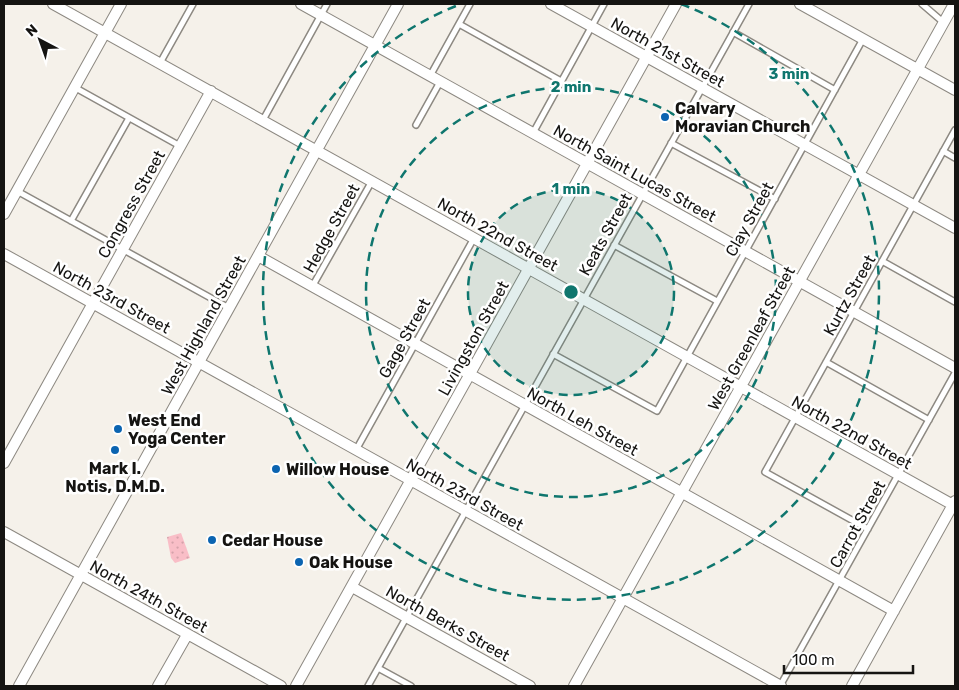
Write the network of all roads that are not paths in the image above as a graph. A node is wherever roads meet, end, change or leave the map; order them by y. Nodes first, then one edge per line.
1 (53, 4) edge
2 (120, 4) edge
3 (193, 4) edge
4 (301, 4) edge
5 (327, 4) edge
6 (398, 4) edge
7 (470, 4) edge
8 (551, 4) edge
9 (604, 4) edge
10 (676, 4) edge
11 (749, 4) edge
12 (800, 4) edge
13 (922, 4) edge
14 (954, 4) edge
15 (321, 15) junction
16 (944, 23) junction
17 (459, 24) junction
18 (592, 27) junction
19 (733, 32) junction
20 (104, 33) junction
21 (863, 39) junction
22 (375, 45) junction
23 (645, 57) junction
24 (160, 63) junction
25 (918, 70) junction
26 (430, 76) junction
27 (561, 81) junction
28 (440, 82) junction
29 (74, 87) junction
30 (702, 88) junction
31 (835, 90) junction
32 (955, 90) edge
33 (211, 91) junction
34 (129, 118) junction
35 (263, 120) junction
36 (416, 125) dead end
37 (955, 130) edge
38 (533, 133) junction
39 (671, 143) junction
40 (805, 145) junction
41 (180, 146) junction
42 (317, 150) junction
43 (943, 152) junction
44 (955, 158) edge
45 (586, 162) junction
46 (859, 175) junction
47 (372, 181) junction
48 (16, 191) junction
49 (642, 194) junction
50 (774, 199) junction
51 (914, 205) junction
52 (4, 214) edge
53 (71, 221) junction
54 (955, 228) edge
55 (474, 238) junction
56 (614, 245) junction
57 (123, 249) junction
58 (746, 251) junction
59 (4, 254) edge
60 (258, 256) junction
61 (882, 261) junction
62 (527, 268) junction
63 (800, 281) junction
64 (312, 287) junction
65 (583, 299) junction
66 (718, 301) junction
67 (955, 302) edge
68 (93, 303) junction
69 (229, 308) junction
70 (854, 312) junction
71 (415, 345) junction
72 (553, 354) junction
73 (686, 356) junction
74 (826, 362) junction
75 (199, 363) junction
76 (955, 368) edge
77 (955, 373) edge
78 (470, 376) junction
79 (741, 387) junction
80 (524, 406) junction
81 (795, 417) junction
82 (929, 420) junction
83 (356, 450) junction
84 (4, 463) edge
85 (899, 474) junction
86 (411, 480) junction
87 (682, 493) junction
88 (955, 504) edge
89 (466, 512) junction
90 (868, 529) junction
91 (4, 532) edge
92 (81, 576) junction
93 (840, 581) junction
94 (352, 587) junction
95 (623, 599) junction
96 (894, 611) junction
97 (407, 618) junction
98 (187, 634) junction
99 (378, 668) junction
100 (19, 686) edge
101 (158, 686) edge
102 (281, 686) edge
103 (296, 686) edge
104 (368, 686) edge
105 (411, 686) edge
106 (530, 686) edge
107 (574, 686) edge
108 (781, 686) edge
109 (852, 686) edge

1 - 20 street, North 22nd Street
2 - 20 street
3 - 24 lane
4 - 15 street, North Saint Lucas Street
5 - 15 lane
6 - 22 street, West Highland Street
7 - 17 lane
8 - 18 street, North 21st Street
9 - 18 lane
10 - 23 street, Livingston Street
11 - 19 lane, Keats Street
12 - 21 street
13 - 16 lane
14 - 16 street, West Greenleaf Street
15 - 22 street, North Saint Lucas Street
15 - 35 lane
16 - 25 street, West Greenleaf Street
17 - 26 lane
17 - 27 lane
18 - 23 street, North 21st Street
18 - 27 lane
19 - 30 lane, Keats Street
19 - 31 lane
20 - 24 street, North 22nd Street
20 - 29 street
21 - 25 street
21 - 31 lane, Clay Street
22 - 26 street, North Saint Lucas Street
22 - 42 street, West Highland Street
23 - 30 street, North 21st Street
23 - 45 street, Livingston Street
24 - 33 street, North 22nd Street
25 - 32 street
25 - 46 street, West Greenleaf Street
26 - 28 street, North Saint Lucas Street
27 - 38 lane
28 - 36 lane
28 - 38 street, North Saint Lucas Street
29 - 34 lane
29 - 48 street
30 - 39 lane, Keats Street
30 - 40 street, North 21st Street
31 - 40 lane, Clay Street
33 - 35 street, North 22nd Street
33 - 41 street, Congress Street
34 - 41 lane
34 - 53 lane
35 - 42 street, North 22nd Street
37 - 43 lane, Kurtz Street
38 - 45 street, North Saint Lucas Street
39 - 49 lane, Keats Street
39 - 50 lane
40 - 46 street, North 21st Street
40 - 50 lane, Clay Street
41 - 57 street, Congress Street
42 - 47 street, North 22nd Street
42 - 60 street, West Highland Street
43 - 44 lane
43 - 51 lane, Kurtz Street
45 - 49 street, North Saint Lucas Street
45 - 62 street, Livingston Street
46 - 51 street, North 21st Street
46 - 63 street, West Greenleaf Street
47 - 55 street, North 22nd Street
47 - 64 lane, Hedge Street
48 - 52 street
48 - 53 lane
49 - 56 lane, Keats Street
49 - 58 street, North Saint Lucas Street
50 - 58 lane, Clay Street
51 - 54 street, North 21st Street
51 - 61 lane, Kurtz Street
53 - 57 lane
55 - 62 street, North 22nd Street
55 - 71 lane, Gage Street
56 - 65 lane, Keats Street
56 - 66 lane
57 - 68 street, Congress Street
57 - 69 lane
58 - 63 street, North Saint Lucas Street
58 - 66 lane, Clay Street
59 - 68 street, North 23rd Street
60 - 64 street, North Leh Street
60 - 69 street, West Highland Street
61 - 67 lane
61 - 70 lane, Kurtz Street
62 - 65 street, North 22nd Street
62 - 78 street, Livingston Street
63 - 70 street, North Saint Lucas Street
63 - 79 street, West Greenleaf Street
64 - 71 street, North Leh Street
65 - 72 lane, Keats Street
65 - 73 street, North 22nd Street
66 - 73 lane, Clay Street
68 - 75 street, North 23rd Street
68 - 84 street, Congress Street
69 - 75 street, West Highland Street
70 - 74 lane, Kurtz Street
70 - 76 street, North Saint Lucas Street
71 - 78 street, North Leh Street
71 - 83 lane, Gage Street
72 - 73 lane, Clay Street
72 - 80 lane, Keats Street
73 - 79 street, North 22nd Street
74 - 81 lane, Kurtz Street
74 - 82 lane
75 - 83 street, North 23rd Street
75 - 92 street, West Highland Street
77 - 82 lane, Carrot Street
78 - 80 street, North Leh Street
78 - 86 street, Livingston Street
79 - 81 street, North 22nd Street
79 - 87 street, West Greenleaf Street
80 - 87 street, North Leh Street
80 - 89 lane, Keats Street
81 - 85 street, North 22nd Street
81 - 90 lane, Kurtz Street
82 - 85 lane, Carrot Street
83 - 86 street, North 23rd Street
85 - 88 street, North 22nd Street
85 - 90 lane, Carrot Street
86 - 89 street, North 23rd Street
86 - 94 street, Livingston Street
87 - 93 street, North Leh Street
87 - 95 street, West Greenleaf Street
88 - 96 street
89 - 95 street, North 23rd Street
89 - 97 lane, Keats Street
90 - 93 lane, Carrot Street
91 - 92 street, North 24th Street
92 - 98 street, North 24th Street
92 - 100 street, West Highland Street
93 - 96 street, North Leh Street
93 - 108 lane, Carrot Street
94 - 97 street, North Berks Street
94 - 103 street, Livingston Street
95 - 107 street, West Greenleaf Street
95 - 108 street, North 23rd Street
96 - 109 street
97 - 99 lane, Keats Street
97 - 106 street, North Berks Street
98 - 101 street
98 - 102 street, North 24th Street
99 - 104 lane, Keats Street
99 - 105 lane

